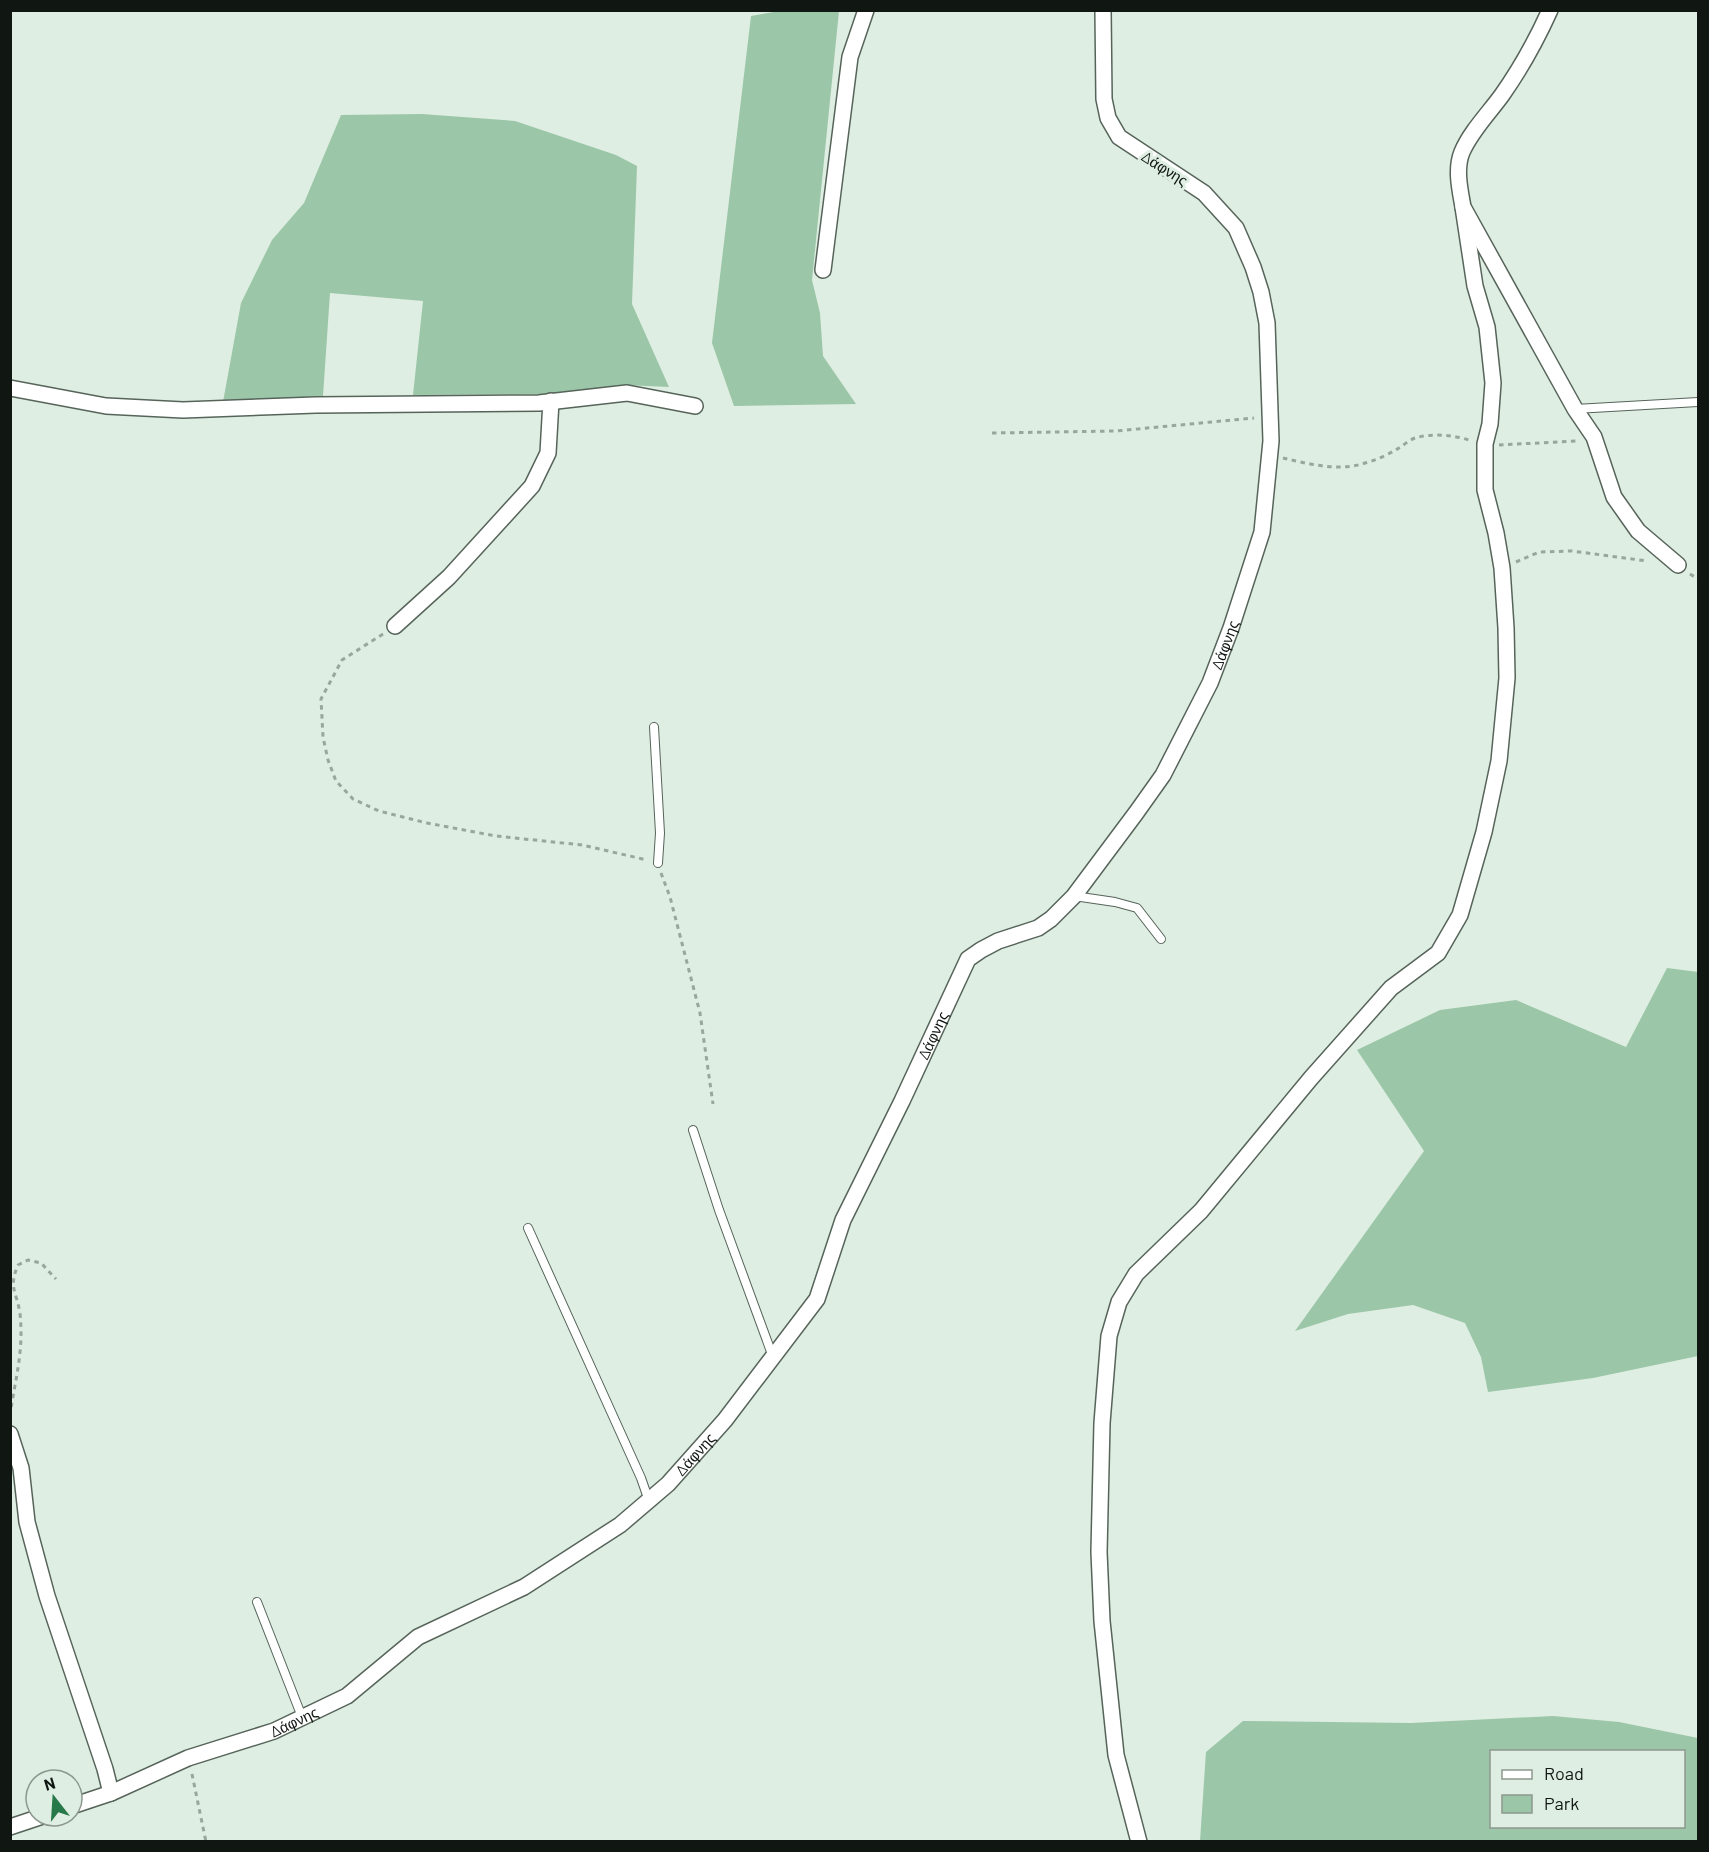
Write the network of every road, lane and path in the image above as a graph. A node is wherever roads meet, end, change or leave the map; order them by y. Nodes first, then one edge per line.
1 (866, 10) edge
2 (1104, 10) edge
3 (1550, 10) edge
4 (1463, 207) junction
5 (823, 270) dead end
6 (10, 388) edge
7 (551, 401) junction
8 (1698, 402) edge
9 (694, 406) dead end
10 (1575, 409) junction
11 (1269, 416) junction
12 (992, 433) dead end
13 (1594, 437) junction
14 (1485, 444) junction
15 (1270, 454) junction
16 (1678, 565) junction
17 (1502, 568) junction
18 (1698, 579) edge
19 (395, 626) joint
20 (654, 727) dead end
21 (658, 863) junction
22 (1074, 896) junction
23 (1161, 939) dead end
24 (713, 1104) dead end
25 (693, 1130) dead end
26 (528, 1228) dead end
27 (56, 1279) dead end
28 (774, 1358) junction
29 (10, 1416) edge
30 (10, 1434) edge
31 (649, 1501) junction
32 (257, 1602) dead end
33 (302, 1717) junction
34 (188, 1758) junction
35 (111, 1793) junction
36 (84, 1802) edge
37 (206, 1842) edge
38 (1139, 1842) edge

1 - 5 street
2 - 11 street, Δάφνης
3 - 4 street
4 - 10 street
4 - 14 street
6 - 7 street
7 - 9 street
7 - 19 street
8 - 10 lane
10 - 13 street
11 - 12 path
11 - 15 street, Δάφνης
13 - 14 path
13 - 16 street
14 - 15 path
14 - 17 street
15 - 22 street, Δάφνης
16 - 17 path
16 - 18 path
17 - 38 street
19 - 21 path
20 - 21 lane
21 - 24 path
22 - 23 lane
22 - 28 street, Δάφνης
25 - 28 lane
26 - 31 lane
27 - 29 path
28 - 31 street, Δάφνης
30 - 35 street
31 - 33 street, Δάφνης
32 - 33 lane
33 - 34 street, Δάφνης
34 - 35 street, Δάφνης
34 - 37 path
35 - 36 street, Δάφνης

